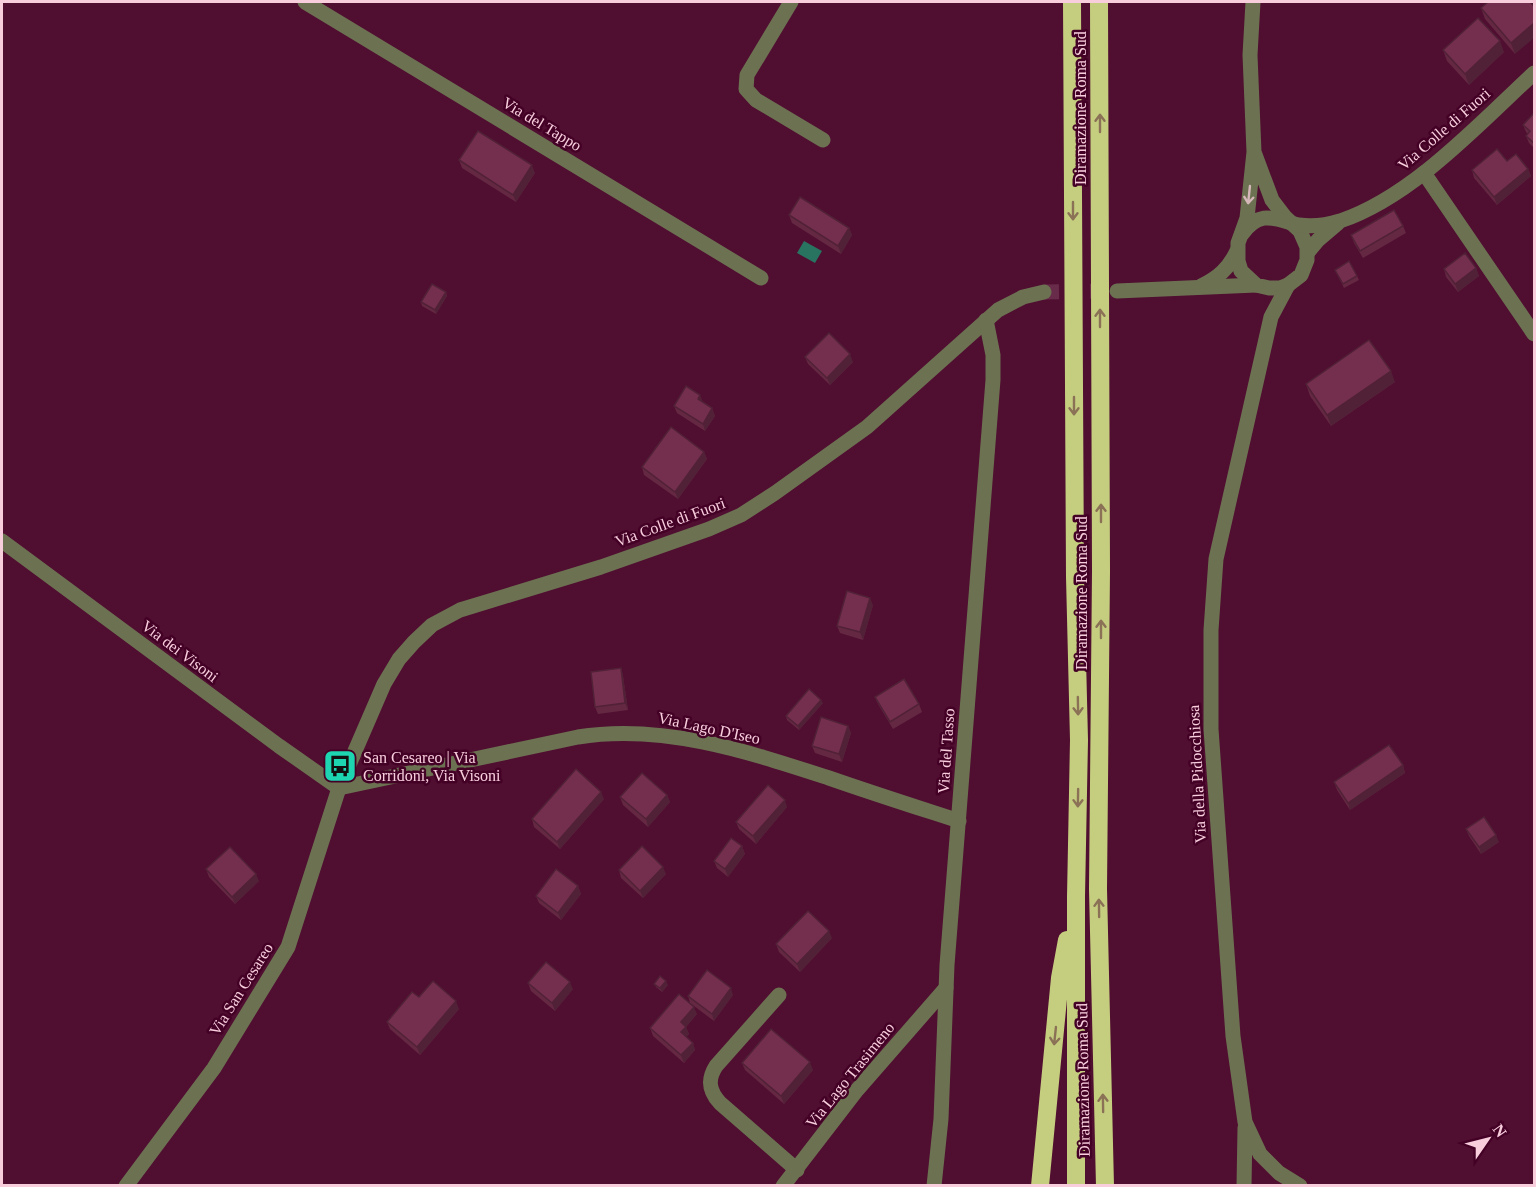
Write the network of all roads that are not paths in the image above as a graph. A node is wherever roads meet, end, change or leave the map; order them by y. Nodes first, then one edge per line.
1 (305, 2) edge
2 (791, 2) edge
3 (1072, 2) edge
4 (1099, 2) edge
5 (1253, 2) edge
6 (1534, 73) edge
7 (823, 140) dead end
8 (1254, 152) junction
9 (1424, 173) junction
10 (1340, 221) junction
11 (1291, 223) junction
12 (1239, 244) junction
13 (1308, 252) junction
14 (761, 278) dead end
15 (1256, 285) junction
16 (1288, 285) junction
17 (1195, 288) junction
18 (1117, 291) tunnel mouth
19 (1044, 292) tunnel mouth
20 (986, 320) junction
21 (1534, 334) edge
22 (1266, 341) junction
23 (2, 541) edge
24 (339, 788) junction
25 (959, 821) junction
26 (1076, 897) junction
27 (946, 988) junction
28 (779, 995) dead end
29 (1245, 1122) junction
30 (797, 1170) junction
31 (126, 1185) edge
32 (783, 1185) edge
33 (934, 1185) edge
34 (1040, 1185) edge
35 (1076, 1185) edge
36 (1105, 1185) edge
37 (1244, 1185) edge
38 (1300, 1185) edge

1 - 14 street, Via del Tappo
2 - 7 street
3 -> 26 highway, Diramazione Roma Sud
36 -> 4 highway, Diramazione Roma Sud
5 - 8 street
6 - 9 street, Via Colle di Fuori
8 - 11 street
8 -> 12 street
9 - 10 street, Via Colle di Fuori
9 - 21 street
10 - 11 street, Via Colle di Fuori
10 - 13 street, Via Colle di Fuori
11 - 12 street
11 - 13 street
12 - 15 street
12 - 17 street
13 - 16 street
15 - 16 street
15 - 17 street
15 - 22 street, Via della Pidocchiosa
16 - 22 street, Via della Pidocchiosa
17 - 18 street
19 - 20 street, Via Colle di Fuori
20 - 24 street, Via Colle di Fuori
20 - 25 street, Via del Tasso
22 - 29 street, Via della Pidocchiosa
23 - 24 street, Via dei Visoni
24 - 25 street, Via Lago D'Iseo
24 - 31 street, Via San Cesareo
25 - 27 street, Via del Tasso
26 -> 34 highway
26 - 35 highway, Diramazione Roma Sud
27 - 30 street, Via Lago Trasimeno
27 - 33 street, Via del Tasso
28 - 30 street
29 - 37 street
29 - 38 street, Via della Pidocchiosa
30 - 32 street, Via Lago Trasimeno

